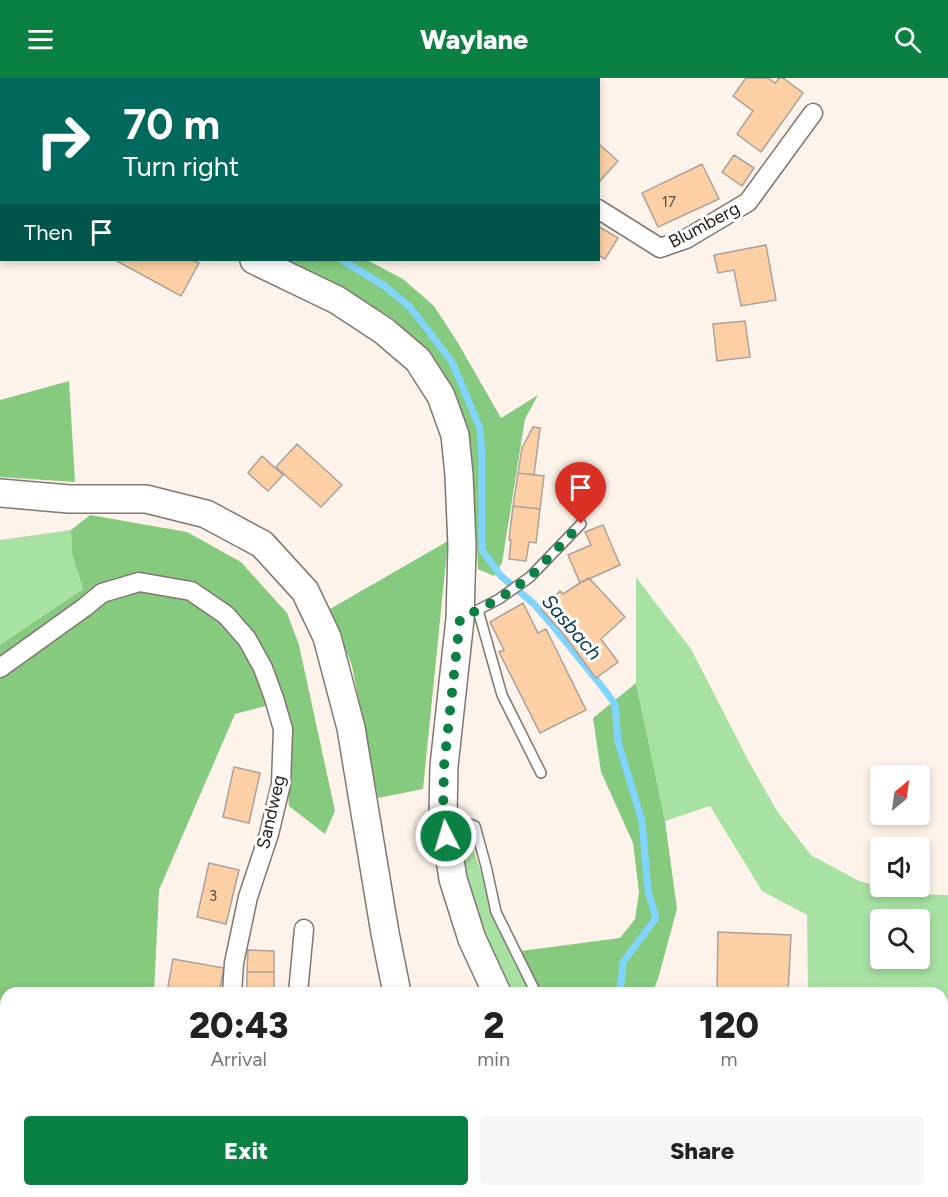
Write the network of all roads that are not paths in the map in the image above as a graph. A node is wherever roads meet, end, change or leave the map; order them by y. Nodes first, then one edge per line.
1 (813, 113) dead end
2 (600, 210) edge
3 (256, 261) edge
4 (0, 493) edge
5 (581, 524) dead end
6 (469, 615) junction
7 (0, 668) edge
8 (541, 773) dead end
9 (443, 815) junction
10 (304, 929) dead end
11 (232, 987) edge
12 (299, 987) edge
13 (396, 987) edge
14 (494, 987) edge
15 (533, 987) edge

1 - 2 street, Blumberg
3 - 6 main road
4 - 13 main road
5 - 6 lane
6 - 8 lane
6 - 9 main road
7 - 11 street, Sandweg
9 - 14 main road
9 - 15 lane
10 - 12 street

